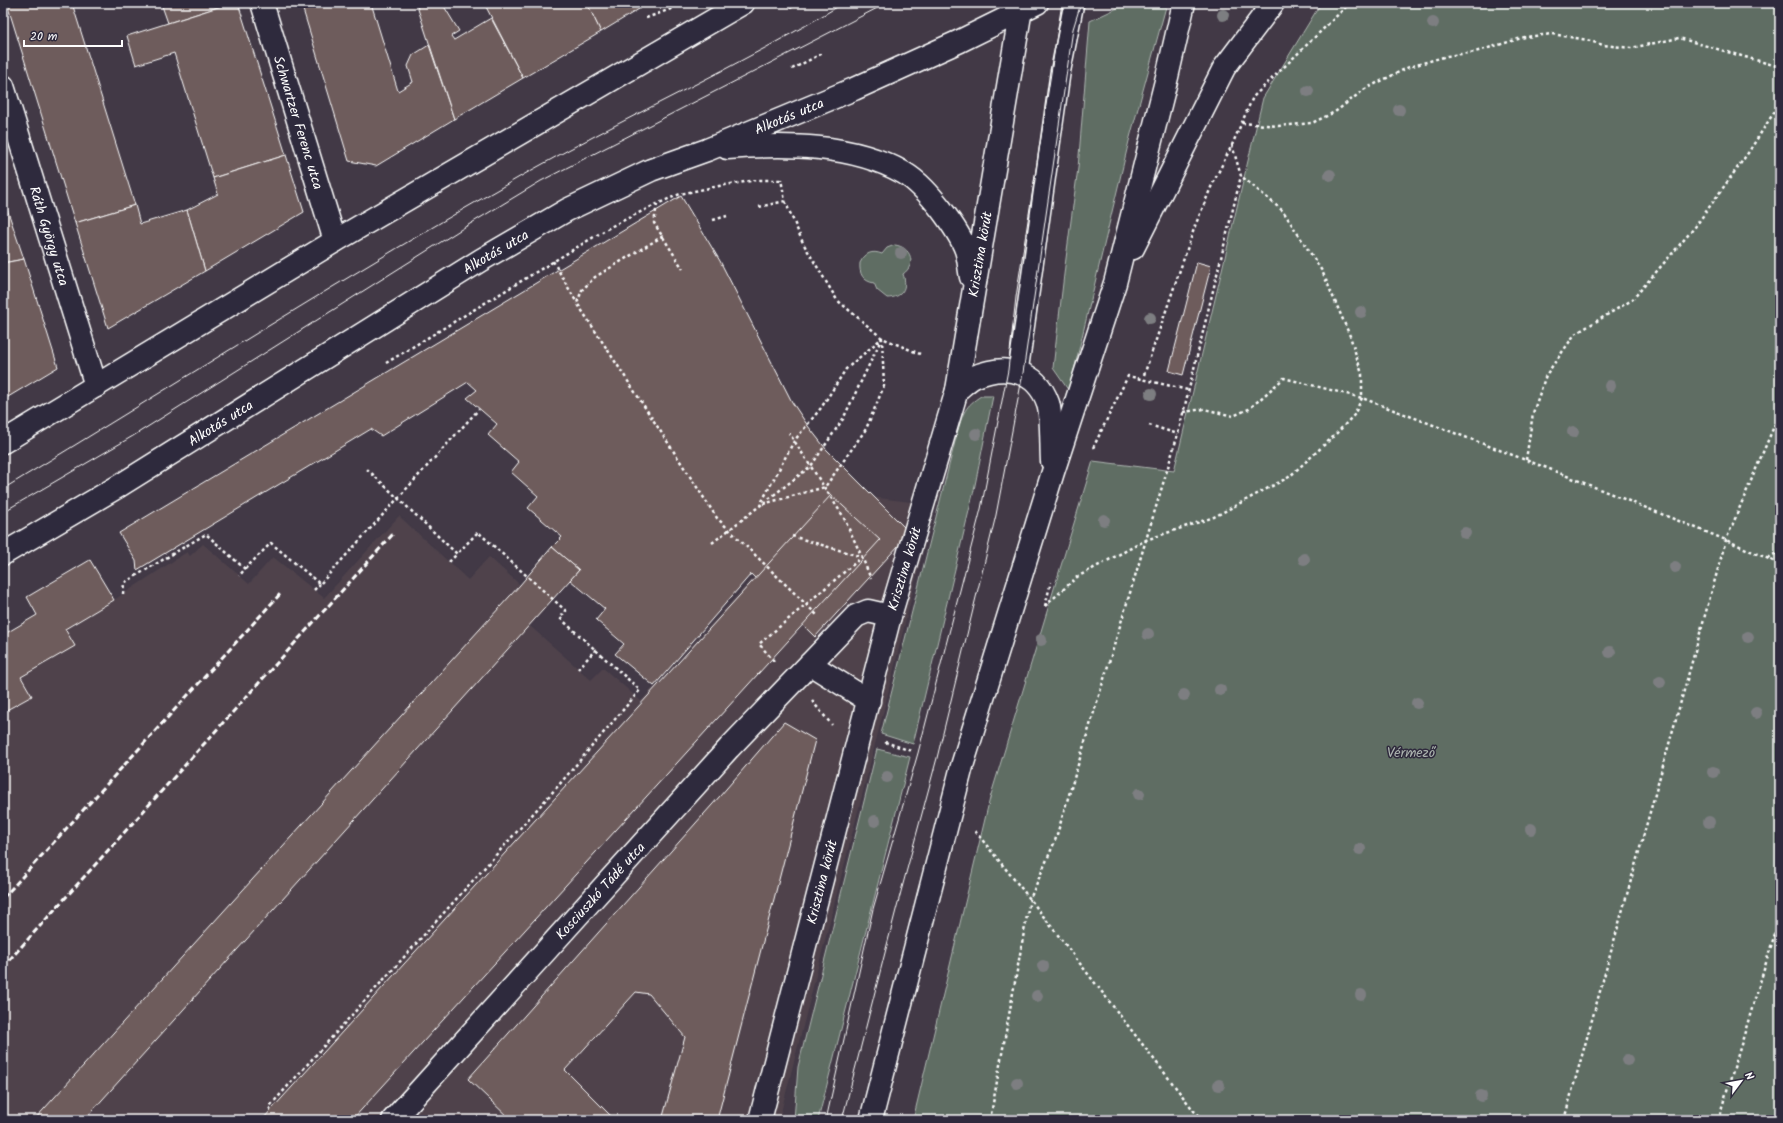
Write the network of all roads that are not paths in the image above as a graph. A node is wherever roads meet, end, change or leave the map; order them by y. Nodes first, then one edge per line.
1 (262, 3) edge
2 (743, 3) edge
3 (1074, 3) edge
4 (1184, 3) edge
5 (1273, 3) edge
6 (1026, 5) edge
7 (3, 86) edge
8 (707, 150) junction
9 (335, 241) junction
10 (1115, 282) junction
11 (974, 293) junction
12 (1018, 372) junction
13 (96, 386) junction
14 (957, 390) junction
15 (3, 442) edge
16 (1053, 472) junction
17 (3, 554) edge
18 (890, 616) junction
19 (810, 664) junction
20 (869, 701) junction
21 (392, 1120) edge
22 (760, 1120) edge
23 (871, 1120) edge

1 - 9 street, Schwartzer Ferenc utca
2 - 9 street
3 - 12 lane
4 - 10 street
5 - 10 street
6 - 8 street, Alkotás utca
6 - 11 street, Krisztina körút
7 - 13 street, Ráth György utca
8 - 11 street
8 - 17 street, Alkotás utca
9 - 13 street
10 - 16 street
11 - 14 street, Krisztina körút
12 - 14 street
12 - 16 street
13 - 15 street
14 - 18 street, Krisztina körút
16 - 23 street
18 - 19 street, Kosciuszkó Tádé utca
18 - 20 street, Krisztina körút
19 - 20 street
19 - 21 street, Kosciuszkó Tádé utca
20 - 22 street, Krisztina körút

